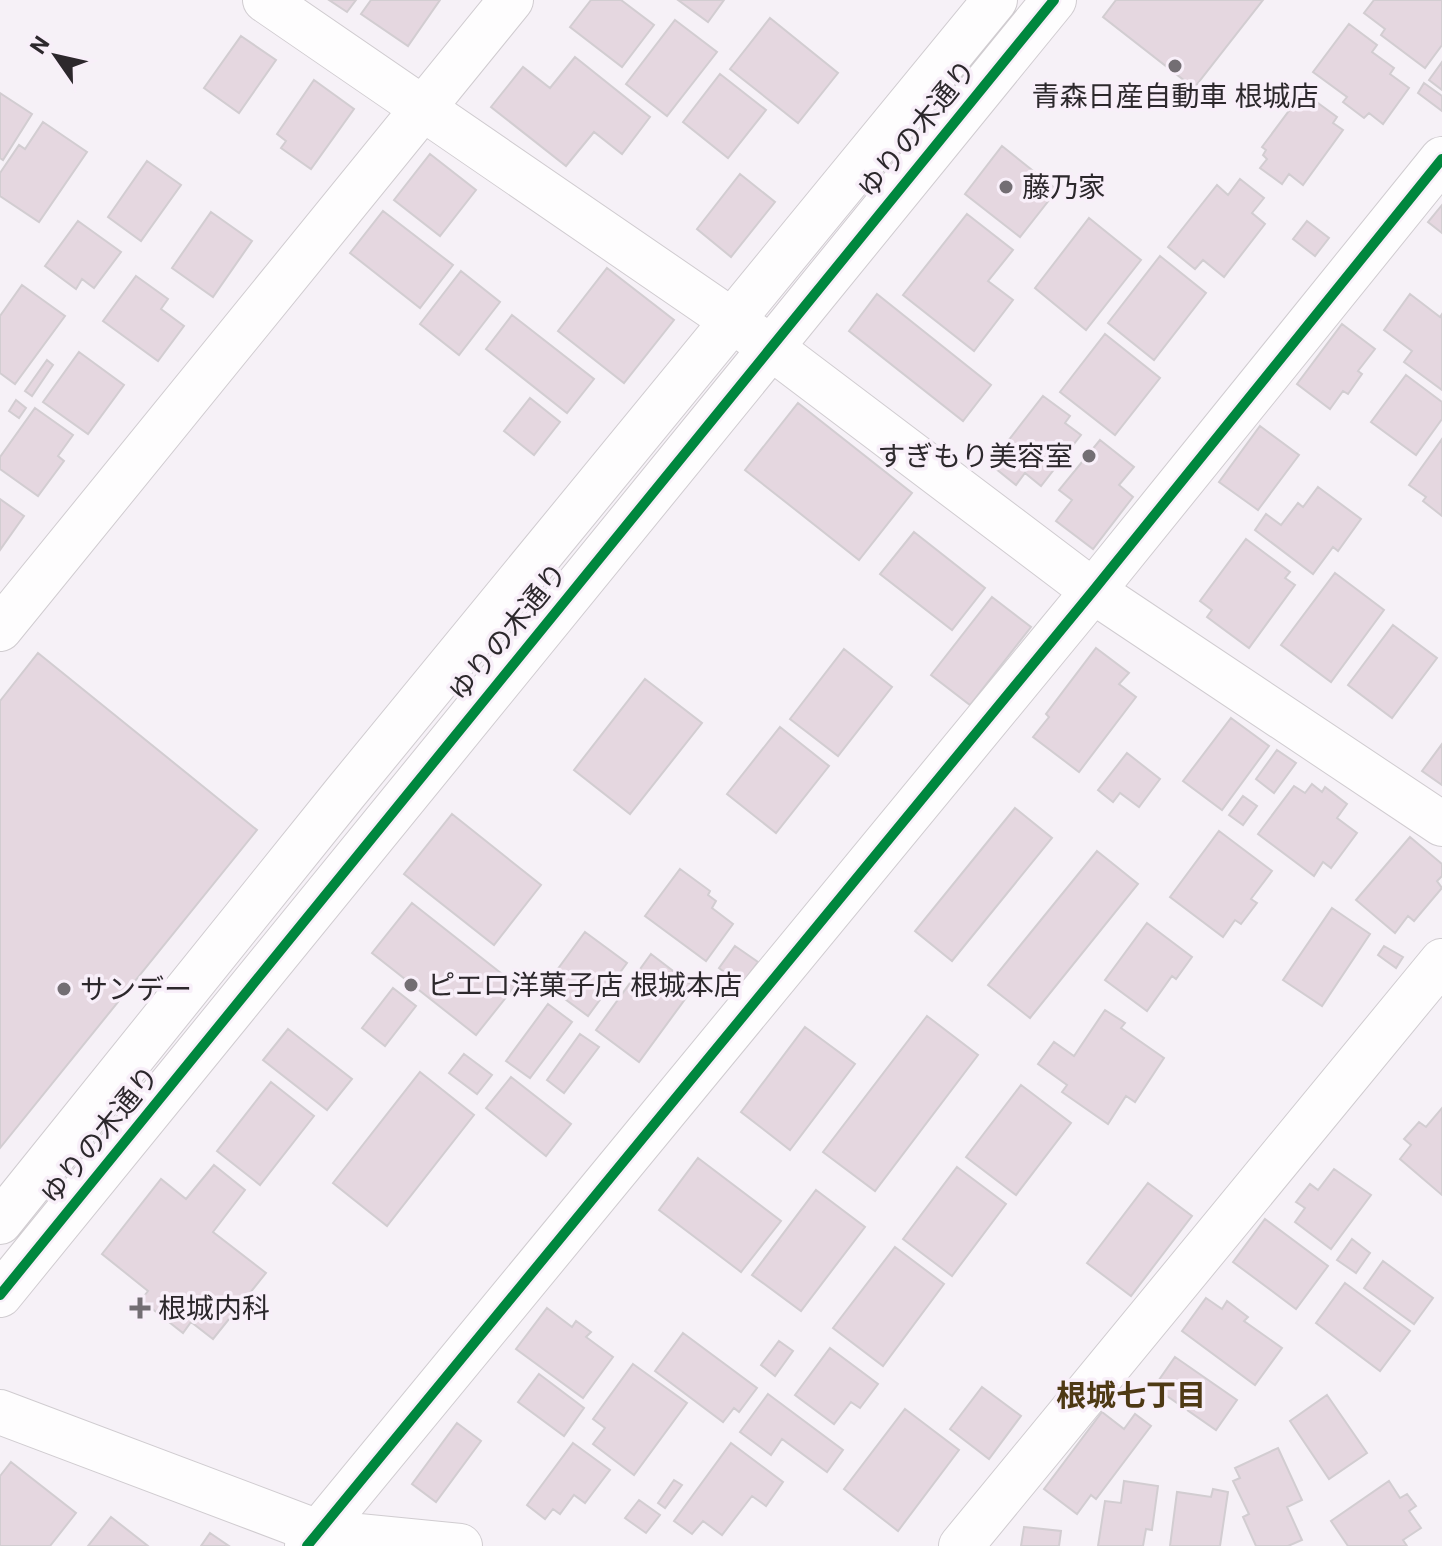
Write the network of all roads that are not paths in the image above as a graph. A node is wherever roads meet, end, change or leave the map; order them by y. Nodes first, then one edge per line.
1 (265, 0) edge
2 (511, 0) edge
3 (995, 0) edge
4 (1054, 0) edge
5 (421, 110) junction
6 (1442, 159) edge
7 (732, 323) junction
8 (769, 346) junction
9 (1093, 591) junction
10 (0, 629) edge
11 (1442, 824) edge
12 (1442, 961) edge
13 (0, 1222) edge
14 (0, 1295) edge
15 (0, 1412) edge
16 (312, 1539) edge
17 (460, 1546) edge
18 (961, 1546) edge

1 - 5 street
2 - 5 street
3 - 7 street, ゆりの木通り
4 - 8 street, ゆりの木通り
5 - 7 street
5 - 10 street
6 - 9 street
7 - 8 street
7 - 13 street, ゆりの木通り
8 - 9 street
8 - 14 street, ゆりの木通り
9 - 11 street
9 - 16 street
12 - 18 street
15 - 16 street
16 - 17 street

